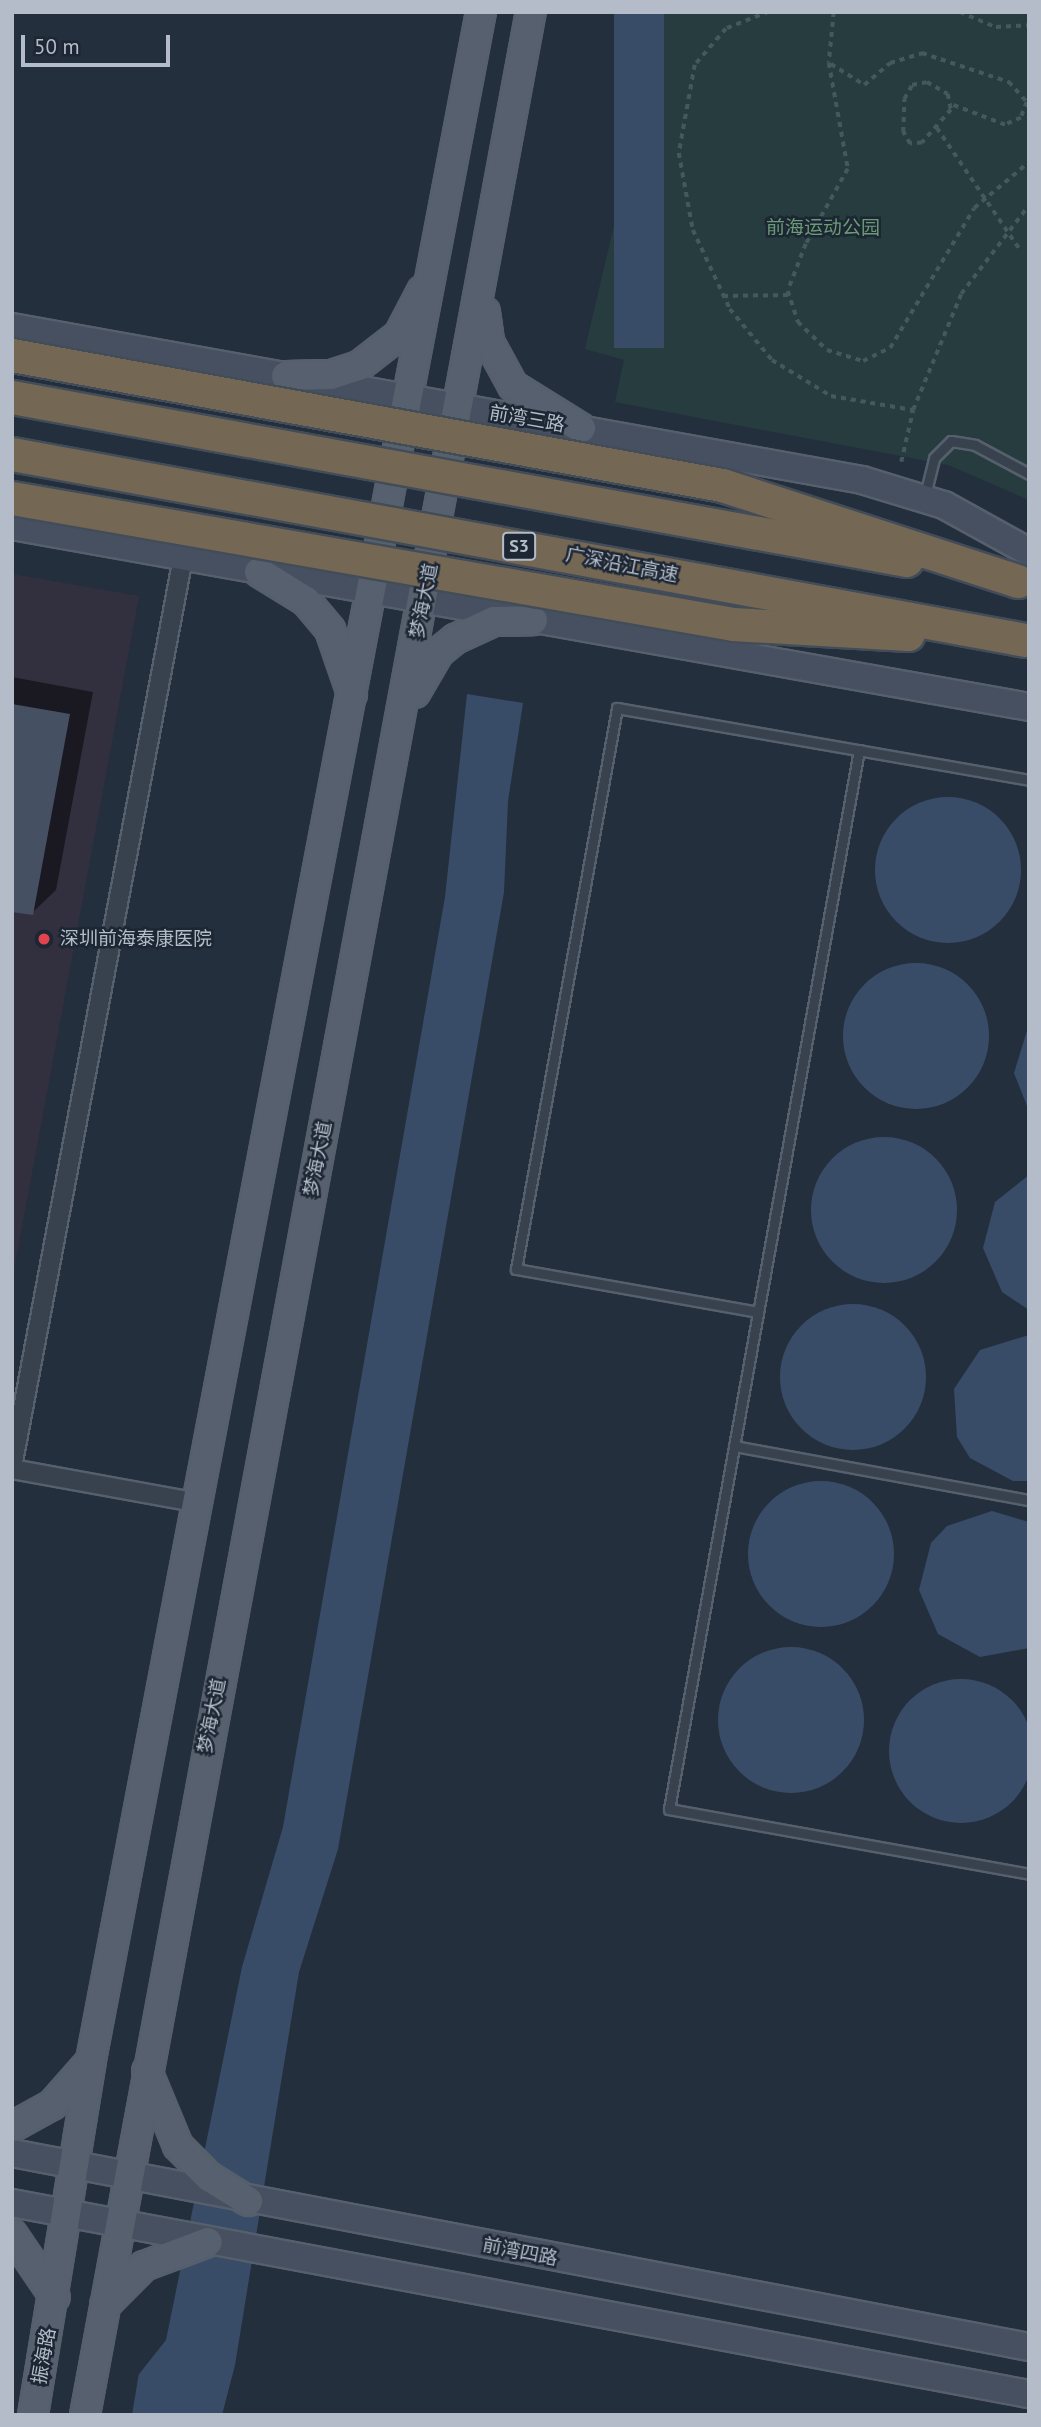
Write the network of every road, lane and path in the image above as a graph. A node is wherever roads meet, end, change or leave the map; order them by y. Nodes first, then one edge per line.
1 (481, 12) edge
2 (531, 12) edge
3 (769, 12) edge
4 (834, 12) edge
5 (960, 12) edge
6 (1029, 24) edge
7 (829, 62) junction
8 (952, 105) junction
9 (937, 128) junction
10 (1029, 162) edge
11 (985, 198) junction
12 (1029, 205) edge
13 (1006, 228) junction
14 (443, 229) junction
15 (1021, 251) dead end
16 (482, 283) junction
17 (789, 295) junction
18 (723, 296) junction
19 (12, 327) edge
20 (12, 355) edge
21 (286, 376) junction
22 (12, 397) edge
23 (411, 397) junction
24 (461, 407) junction
25 (913, 410) junction
26 (581, 428) junction
27 (12, 454) edge
28 (901, 462) dead end
29 (1029, 474) edge
30 (12, 498) edge
31 (924, 499) junction
32 (12, 526) edge
33 (183, 558) junction
34 (1024, 566) edge
35 (259, 572) junction
36 (375, 593) junction
37 (424, 601) junction
38 (533, 620) junction
39 (354, 706) junction
40 (1029, 707) edge
41 (401, 724) junction
42 (859, 750) junction
43 (1029, 780) edge
44 (758, 1312) junction
45 (734, 1446) junction
46 (12, 1468) edge
47 (1029, 1500) edge
48 (200, 1503) junction
49 (1029, 1874) edge
50 (91, 2060) junction
51 (146, 2065) junction
52 (12, 2127) edge
53 (12, 2153) edge
54 (76, 2168) junction
55 (125, 2177) junction
56 (248, 2201) junction
57 (12, 2203) edge
58 (68, 2215) junction
59 (117, 2225) junction
60 (12, 2234) edge
61 (208, 2242) junction
62 (55, 2297) junction
63 (105, 2305) junction
64 (1029, 2347) edge
65 (1029, 2394) edge
66 (33, 2415) edge
67 (85, 2415) edge

1 - 14 main road
2 - 16 main road, 梦海大道
3 - 18 path
4 - 7 path
5 - 6 path
7 - 8 path
7 - 17 path
8 - 9 path
8 - 9 path
9 - 11 path
10 - 11 path
11 - 13 path
11 - 17 path
12 - 13 path
13 - 15 path
13 - 25 path
14 - 21 main road
14 - 23 main road
16 - 24 main road, 梦海大道
16 - 26 main road
17 - 18 path
18 - 25 path
19 - 21 street, 前湾三路
20 - 34 highway, bridge
21 - 23 street, 前湾三路
22 - 34 highway, bridge
23 - 24 street, 前湾三路
23 - 36 main road
24 - 26 street, 前湾三路
24 - 37 main road, 梦海大道
25 - 28 path
26 - 31 street, 前湾三路
27 - 30 highway, 广深沿江高速 / S3, bridge
29 - 31 lane
31 - 34 street, 前湾三路
32 - 33 street
33 - 35 street
33 - 46 street
35 - 36 street
35 - 39 main road
36 - 37 street
36 - 39 main road
37 - 38 street
37 - 41 main road, 梦海大道
38 - 40 street
38 - 41 main road
39 - 48 main road
41 - 51 main road, 梦海大道
42 - 43 lane
42 - 44 lane
42 - 44 lane
44 - 45 lane
45 - 47 lane
45 - 49 lane
46 - 48 street
48 - 50 main road
50 - 52 main road
50 - 54 main road
51 - 55 main road, 梦海大道
51 - 56 main road
53 - 54 street, 前湾四路
54 - 55 street, 前湾四路
54 - 58 main road
55 - 56 street, 前湾四路
55 - 59 main road, 梦海大道
56 - 64 street, 前湾四路
57 - 58 street
58 - 59 street
58 - 62 main road
59 - 61 street
59 - 63 main road, 梦海大道
60 - 62 main road
61 - 63 main road
61 - 65 street
62 - 66 main road, 振海路
63 - 67 main road

